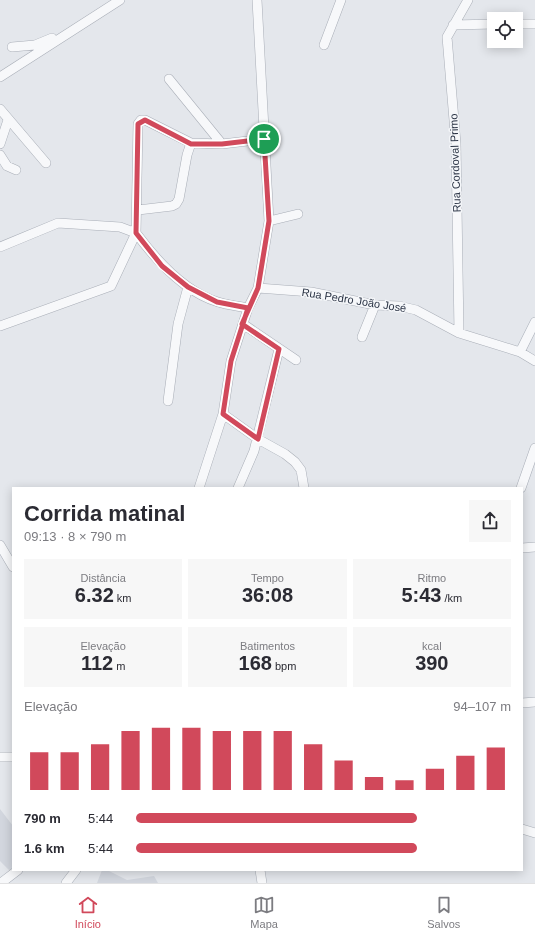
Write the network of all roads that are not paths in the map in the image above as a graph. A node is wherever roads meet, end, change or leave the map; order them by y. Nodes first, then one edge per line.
1 (120, 0) edge
2 (258, 0) edge
3 (341, 0) edge
4 (468, 0) edge
5 (487, 24) edge
6 (523, 24) edge
7 (535, 24) edge
8 (453, 25) junction
9 (68, 32) junction
10 (324, 45) dead end
11 (12, 47) dead end
12 (0, 77) edge
13 (169, 79) dead end
14 (0, 109) edge
15 (8, 120) junction
16 (264, 139) junction
17 (0, 144) edge
18 (191, 144) junction
19 (222, 144) junction
20 (0, 155) edge
21 (46, 163) dead end
22 (16, 170) dead end
23 (138, 210) junction
24 (298, 214) dead end
25 (269, 221) junction
26 (136, 233) junction
27 (0, 246) edge
28 (188, 287) junction
29 (258, 288) junction
30 (375, 305) junction
31 (248, 308) junction
32 (535, 322) edge
33 (242, 324) junction
34 (0, 326) edge
35 (459, 333) junction
36 (362, 337) dead end
37 (279, 349) junction
38 (520, 352) junction
39 (296, 360) dead end
40 (535, 361) edge
41 (168, 401) dead end
42 (223, 414) junction
43 (258, 439) junction
44 (535, 448) edge
45 (198, 487) edge
46 (238, 487) edge
47 (304, 487) edge
48 (521, 487) edge
49 (0, 545) edge
50 (535, 547) edge
51 (523, 548) edge
52 (12, 565) edge
53 (535, 702) edge
54 (523, 703) edge
55 (0, 757) edge
56 (12, 757) edge
57 (523, 829) edge
58 (535, 833) edge
59 (17, 871) edge
60 (75, 871) edge
61 (260, 871) edge
62 (1, 883) edge
63 (66, 883) edge
64 (262, 883) edge

1 - 9 street
2 - 16 street
3 - 10 street
4 - 8 street, Rua Cordoval Primo
5 - 8 street
6 - 7 street
8 - 35 street, Rua Cordoval Primo
9 - 11 street
9 - 12 street
13 - 19 street
14 - 15 street
15 - 17 street
15 - 21 street
16 - 19 street
16 - 25 street
18 - 19 street
18 - 23 street
18 - 23 street
20 - 22 street
23 - 26 street
24 - 25 street
25 - 29 street
26 - 27 street
26 - 28 street
26 - 34 street
28 - 31 street
28 - 41 street
29 - 30 street, Rua Pedro João José
29 - 31 street
30 - 35 street, Rua Pedro João José
30 - 36 street
31 - 33 street
32 - 38 street
33 - 37 street
33 - 42 street
35 - 38 street, Rua Pedro João José
37 - 39 street
37 - 43 street
38 - 40 street, Rua Pedro João José
42 - 43 street
42 - 45 street
43 - 46 street
43 - 47 street
44 - 48 street
49 - 52 street
50 - 51 street
53 - 54 street
55 - 56 street
57 - 58 street
59 - 62 street
60 - 63 street
61 - 64 street

